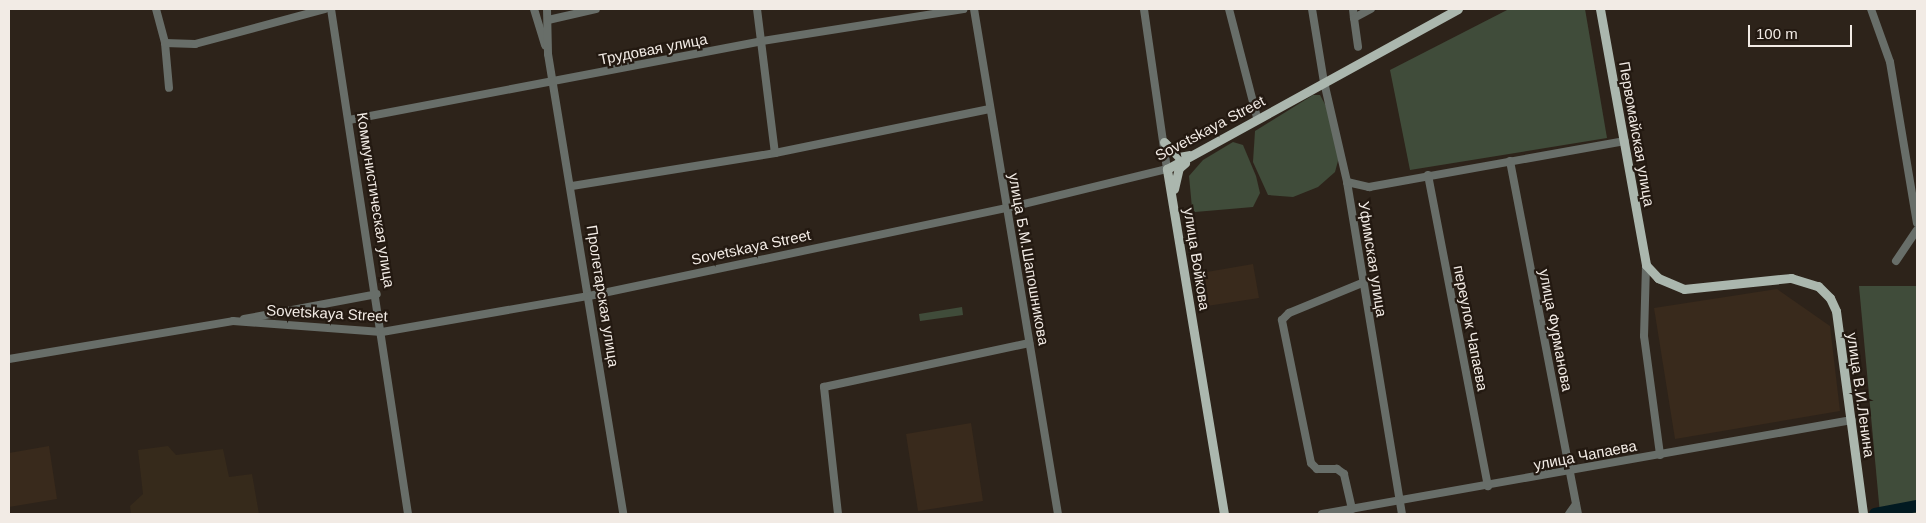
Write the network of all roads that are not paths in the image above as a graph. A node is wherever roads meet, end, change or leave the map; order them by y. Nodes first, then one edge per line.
1 (156, 9) edge
2 (325, 9) edge
3 (331, 9) edge
4 (534, 9) edge
5 (548, 9) edge
6 (596, 9) edge
7 (757, 9) edge
8 (963, 9) edge
9 (974, 9) edge
10 (1144, 9) edge
11 (1229, 9) edge
12 (1312, 9) edge
13 (1353, 9) edge
14 (1371, 9) edge
15 (1458, 9) edge
16 (1600, 9) edge
17 (1871, 9) edge
18 (1354, 18) junction
19 (548, 20) junction
20 (762, 42) junction
21 (164, 43) junction
22 (1358, 47) dead end
23 (548, 54) junction
24 (554, 82) junction
25 (1324, 82) junction
26 (169, 88) dead end
27 (990, 109) junction
28 (1257, 117) junction
29 (349, 120) junction
30 (1625, 141) junction
31 (1164, 142) junction
32 (775, 153) junction
33 (1194, 154) junction
34 (1510, 161) junction
35 (1168, 169) junction
36 (1428, 175) junction
37 (1348, 182) junction
38 (572, 186) junction
39 (1173, 198) junction
40 (1006, 208) junction
41 (1917, 223) edge
42 (1917, 230) edge
43 (1896, 261) dead end
44 (1646, 265) junction
45 (1362, 283) junction
46 (377, 294) junction
47 (589, 296) junction
48 (233, 321) junction
49 (382, 332) junction
50 (1029, 343) junction
51 (9, 359) edge
52 (1852, 420) junction
53 (1660, 454) junction
54 (1569, 473) junction
55 (1488, 486) junction
56 (1400, 501) junction
57 (1576, 504) junction
58 (1352, 509) junction
59 (408, 514) edge
60 (623, 514) edge
61 (838, 514) edge
62 (1058, 514) edge
63 (1224, 514) edge
64 (1322, 514) edge
65 (1402, 514) edge
66 (1569, 514) edge
67 (1578, 514) edge
68 (1863, 514) edge

1 - 21 street
2 - 21 street
3 - 29 street, Коммунистическая улица
4 - 23 street
5 - 19 street
6 - 19 street
7 - 20 street
8 - 20 street, Трудовая улица
9 - 27 street, улица Б.М.Шапошникова
10 - 31 street, улица Войкова
11 - 28 street
12 - 25 street, Уфимская улица
13 - 18 street
14 - 18 street
15 - 25 main road, Sovetskaya Street
16 - 30 main road, Первомайская улица
17 - 41 street
18 - 22 street
19 - 23 street
20 - 24 street, Трудовая улица
20 - 32 street
21 - 26 street
23 - 24 street, Пролетарская улица
24 - 29 street, Трудовая улица
24 - 38 street, Пролетарская улица
25 - 28 main road, Sovetskaya Street
25 - 37 street, Уфимская улица
27 - 32 street
27 - 40 street, улица Б.М.Шапошникова
28 - 33 main road, Sovetskaya Street
29 - 46 street, Коммунистическая улица
30 - 34 street
30 - 44 main road, Первомайская улица
31 - 33 main road
31 - 35 street, улица Войкова
32 - 38 street
33 - 35 main road, Sovetskaya Street
33 - 39 main road
34 - 36 street
34 - 54 street, улица Фурманова
35 - 39 main road, улица Войкова
35 - 40 street, Sovetskaya Street
36 - 37 street
36 - 55 street, переулок Чапаева
37 - 45 street, Уфимская улица
38 - 47 street, Пролетарская улица
39 - 63 main road, улица Войкова
40 - 47 street, Sovetskaya Street
40 - 50 street, улица Б.М.Шапошникова
42 - 43 street
44 - 52 main road, улица В.И.Ленина
44 - 53 street, Первомайская улица
45 - 56 street, Уфимская улица
45 - 58 street
46 - 48 street
46 - 49 street, Коммунистическая улица
47 - 49 street, Sovetskaya Street
47 - 60 street, Пролетарская улица
48 - 49 street, Sovetskaya Street
48 - 51 street, Sovetskaya Street
49 - 59 street, Коммунистическая улица
50 - 61 street
50 - 62 street, улица Б.М.Шапошникова
52 - 53 street, улица Чапаева
52 - 68 main road, улица В.И.Ленина
53 - 54 street, улица Чапаева
54 - 55 street, улица Чапаева
54 - 57 street, улица Фурманова
55 - 56 street, улица Чапаева
56 - 58 street, улица Чапаева
56 - 65 street, Уфимская улица
57 - 66 street
57 - 67 street, улица Фурманова
58 - 64 street, улица Чапаева

